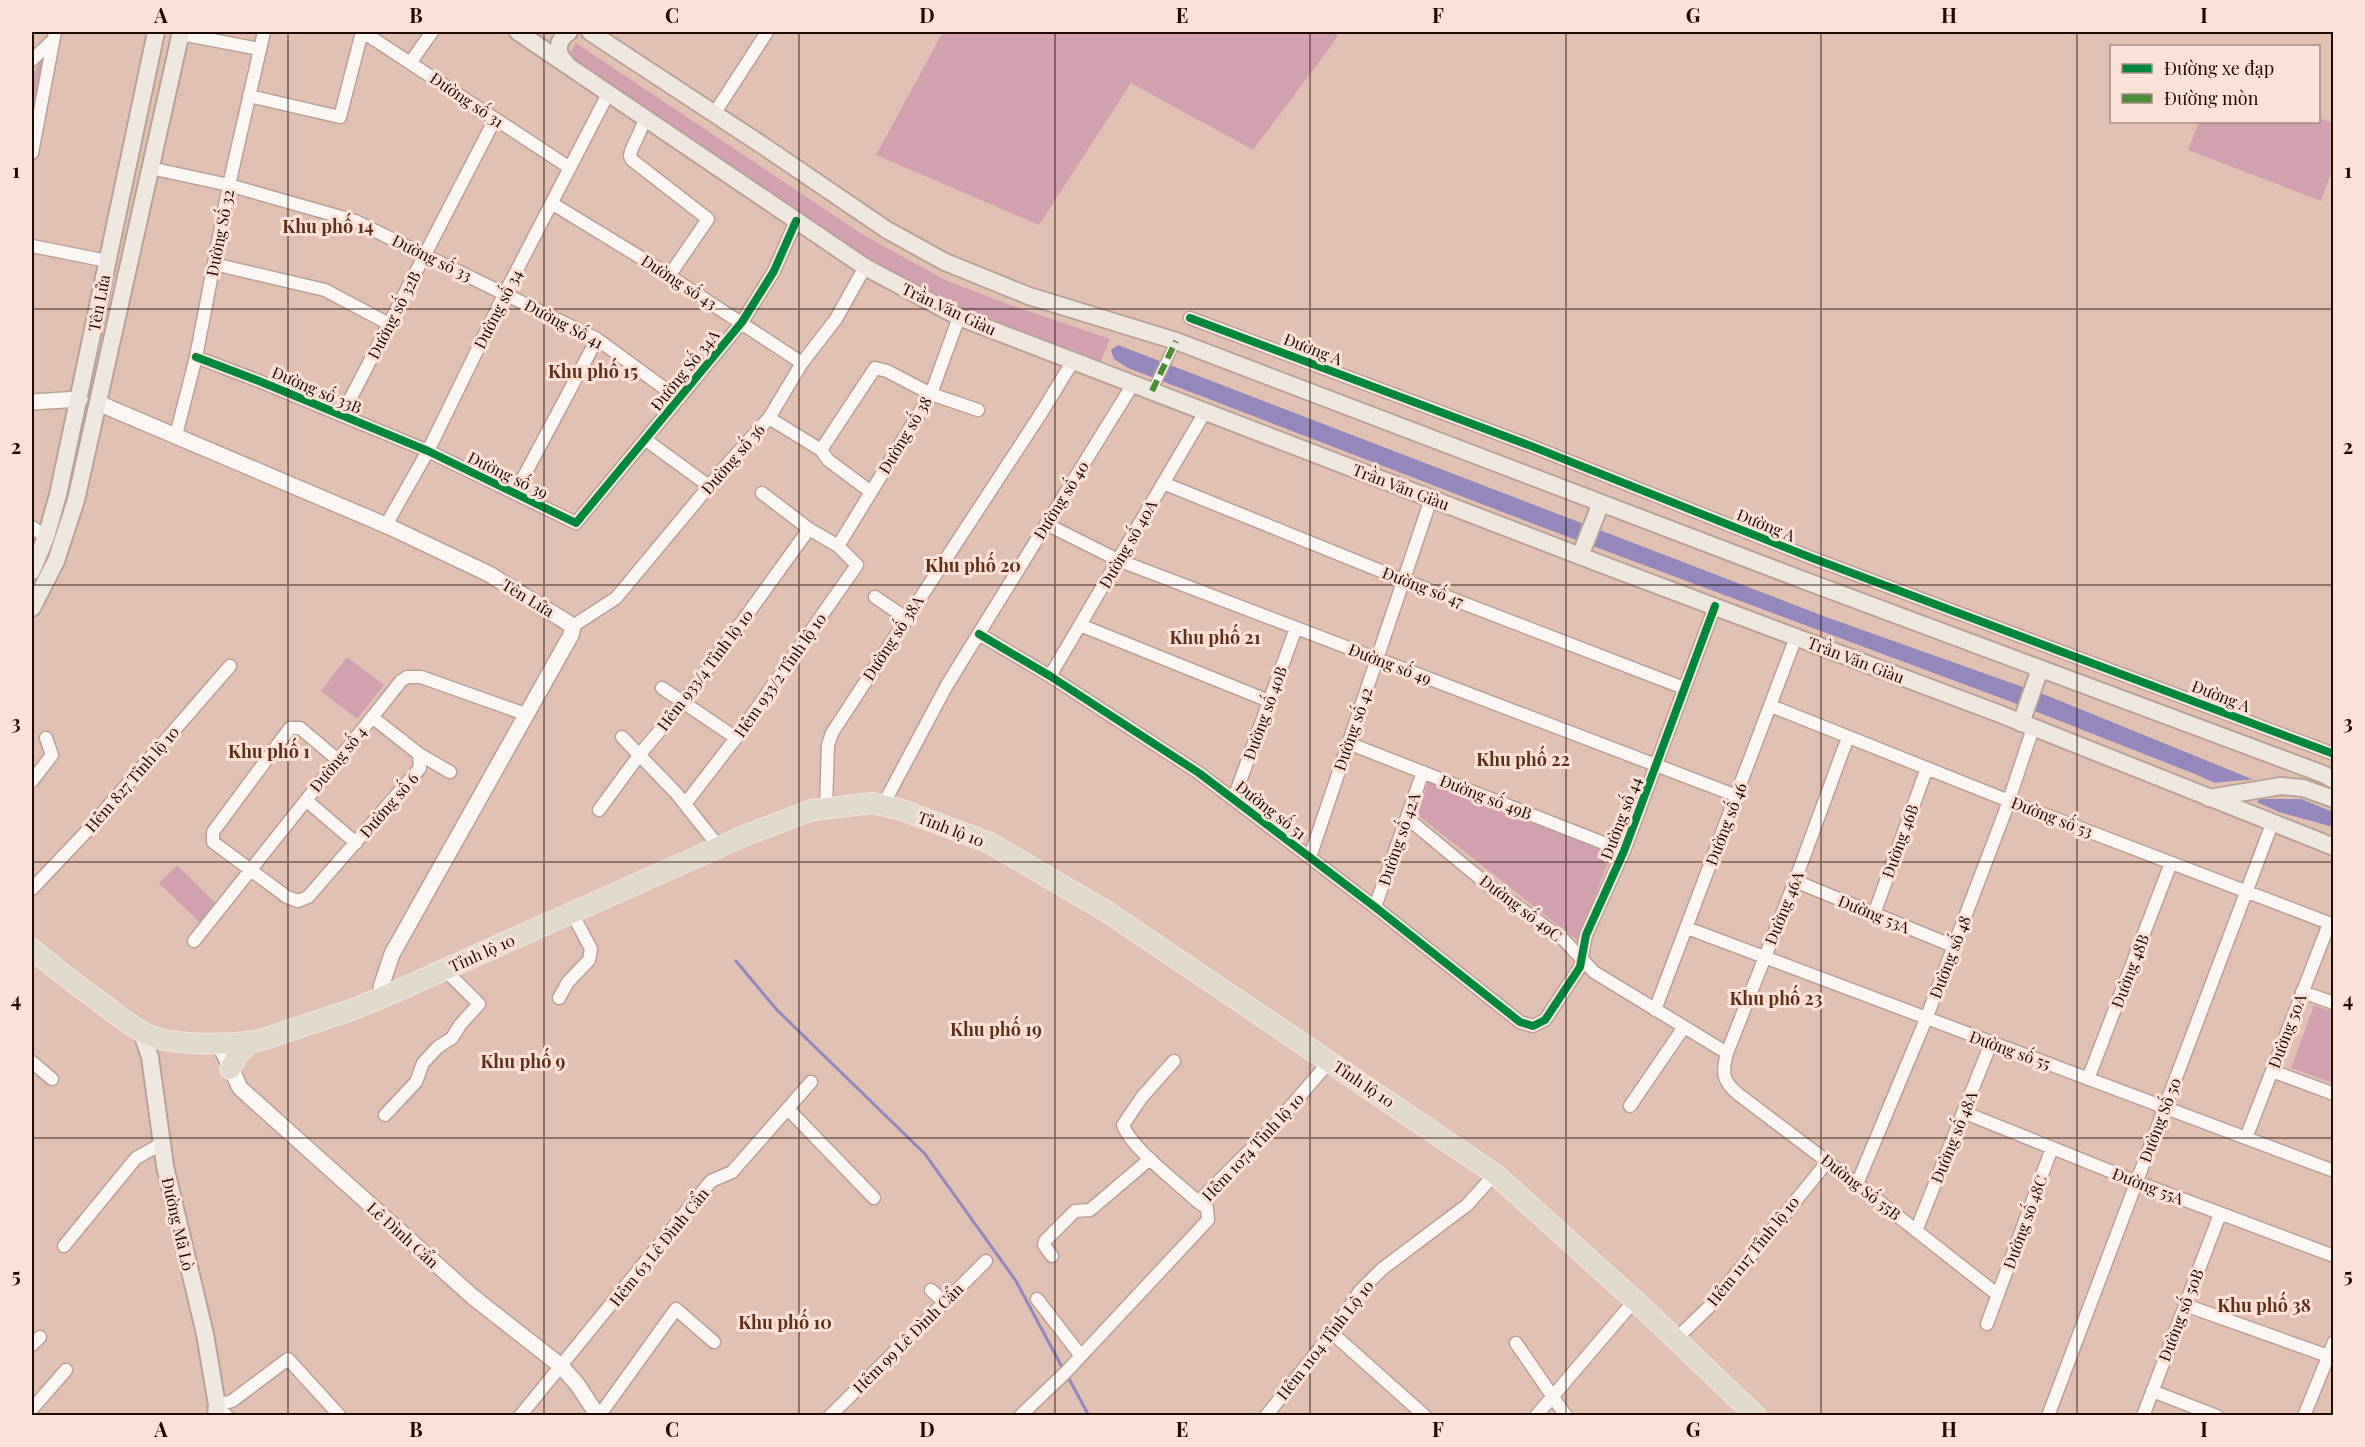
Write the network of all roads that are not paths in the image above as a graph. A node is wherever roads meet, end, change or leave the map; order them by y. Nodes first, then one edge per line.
1 (156, 32) edge
2 (264, 32) edge
3 (363, 32) edge
4 (432, 32) edge
5 (524, 32) edge
6 (569, 32) edge
7 (590, 32) edge
8 (766, 32) edge
9 (181, 33) edge
10 (54, 36) edge
11 (259, 49) junction
12 (32, 60) edge
13 (410, 63) junction
14 (566, 63) junction
15 (609, 92) junction
16 (249, 96) junction
17 (714, 114) junction
18 (646, 118) junction
19 (495, 119) junction
20 (32, 153) edge
21 (150, 168) junction
22 (570, 168) junction
23 (229, 185) junction
24 (553, 204) junction
25 (796, 221) junction
26 (32, 246) edge
27 (425, 254) junction
28 (107, 261) junction
29 (214, 264) junction
30 (865, 267) junction
31 (669, 276) junction
32 (505, 293) junction
33 (959, 317) junction
34 (1190, 318) dead end
35 (742, 322) junction
36 (389, 324) junction
37 (597, 339) junction
38 (1174, 347) junction
39 (196, 357) junction
40 (1073, 361) junction
41 (802, 363) junction
42 (1133, 384) junction
43 (1154, 388) junction
44 (931, 394) junction
45 (80, 399) junction
46 (679, 399) junction
47 (32, 402) edge
48 (98, 403) junction
49 (978, 410) dead end
50 (1205, 412) junction
51 (342, 415) junction
52 (769, 418) junction
53 (177, 435) junction
54 (646, 440) junction
55 (820, 450) junction
56 (428, 451) junction
57 (1163, 483) junction
58 (709, 486) junction
59 (871, 492) junction
60 (762, 493) dead end
61 (515, 494) junction
62 (1431, 499) junction
63 (1599, 508) junction
64 (576, 523) joint
65 (1046, 524) junction
66 (386, 525) junction
67 (32, 527) edge
68 (809, 529) junction
69 (46, 537) junction
70 (838, 546) junction
71 (1582, 551) junction
72 (1118, 561) junction
73 (32, 571) edge
74 (1403, 580) junction
75 (875, 597) dead end
76 (1715, 606) junction
77 (32, 608) edge
78 (906, 618) junction
79 (1080, 625) junction
80 (573, 626) junction
81 (1296, 628) junction
82 (979, 634) junction
83 (1796, 637) junction
84 (1377, 658) junction
85 (230, 666) dead end
86 (2040, 669) junction
87 (1050, 676) junction
88 (662, 688) dead end
89 (1684, 688) junction
90 (1269, 701) junction
91 (684, 702) junction
92 (1771, 706) junction
93 (525, 714) junction
94 (372, 717) junction
95 (2027, 725) junction
96 (622, 737) dead end
97 (1848, 737) junction
98 (46, 738) dead end
99 (736, 738) junction
100 (1348, 743) junction
101 (419, 754) junction
102 (640, 754) junction
103 (2334, 754) edge
104 (338, 760) junction
105 (1656, 765) junction
106 (1927, 768) junction
107 (450, 772) dead end
108 (1423, 772) junction
109 (2330, 777) edge
110 (32, 781) edge
111 (1737, 796) junction
112 (1234, 798) junction
113 (2208, 798) junction
114 (2334, 799) edge
115 (306, 800) junction
116 (2009, 801) junction
117 (685, 804) junction
118 (883, 805) junction
119 (826, 807) junction
120 (599, 810) dead end
121 (1407, 818) junction
122 (2272, 824) junction
123 (356, 843) junction
124 (719, 847) junction
125 (2334, 847) edge
126 (1624, 851) junction
127 (1310, 857) junction
128 (2171, 863) junction
129 (250, 871) junction
130 (1795, 881) junction
131 (32, 889) edge
132 (2247, 891) junction
133 (1375, 907) junction
134 (572, 913) junction
135 (1874, 914) junction
136 (2331, 925) edge
137 (1687, 928) junction
138 (194, 941) dead end
139 (1953, 946) junction
140 (32, 949) edge
141 (1763, 958) junction
142 (1582, 961) junction
143 (445, 969) junction
144 (2302, 992) junction
145 (385, 996) junction
146 (559, 998) dead end
147 (2334, 1003) edge
148 (1655, 1010) junction
149 (1926, 1019) junction
150 (1533, 1026) joint
151 (1684, 1027) junction
152 (141, 1032) junction
153 (250, 1042) junction
154 (1991, 1043) junction
155 (220, 1045) junction
156 (1727, 1053) junction
157 (1174, 1061) dead end
158 (1330, 1061) junction
159 (32, 1062) edge
160 (230, 1069) junction
161 (2272, 1071) junction
162 (52, 1079) dead end
163 (2088, 1079) junction
164 (1724, 1080) joint
165 (810, 1082) dead end
166 (2334, 1094) edge
167 (1630, 1106) dead end
168 (788, 1108) junction
169 (2164, 1108) junction
170 (1964, 1112) junction
171 (385, 1115) dead end
172 (2246, 1138) junction
173 (162, 1143) junction
174 (2052, 1148) junction
175 (1150, 1159) junction
176 (1828, 1161) junction
177 (2334, 1171) edge
178 (1495, 1174) junction
179 (2137, 1182) junction
180 (1857, 1184) junction
181 (874, 1198) dead end
182 (1198, 1202) junction
183 (2220, 1214) junction
184 (1916, 1231) junction
185 (64, 1246) dead end
186 (1052, 1256) dead end
187 (2334, 1256) edge
188 (986, 1261) dead end
189 (931, 1290) dead end
190 (1998, 1295) junction
191 (1038, 1299) dead end
192 (1635, 1300) junction
193 (944, 1302) junction
194 (2185, 1305) junction
195 (1987, 1324) dead end
196 (1332, 1334) junction
197 (1676, 1339) junction
198 (714, 1342) dead end
199 (2334, 1342) edge
200 (1516, 1343) dead end
201 (2328, 1356) junction
202 (1077, 1360) junction
203 (561, 1366) junction
204 (66, 1370) dead end
205 (2152, 1391) junction
206 (1553, 1394) junction
207 (32, 1409) edge
208 (220, 1412) edge
209 (340, 1416) edge
210 (520, 1416) edge
211 (599, 1416) edge
212 (830, 1416) edge
213 (1020, 1416) edge
214 (1266, 1416) edge
215 (1425, 1416) edge
216 (1536, 1416) edge
217 (1566, 1416) edge
218 (1756, 1416) edge
219 (2048, 1416) edge
220 (2143, 1416) edge
221 (2217, 1416) edge
222 (2304, 1416) edge

1 - 28 main road, Tên Lửa
2 - 11 street, Đường Số 32
3 - 13 street, Đường số 31
3 - 16 street
4 - 13 street
5 - 14 main road, Trần Văn Giàu
6 - 14 main road
7 - 17 main road
8 - 17 street
9 - 11 street
9 - 21 main road, Tên Lửa
10 - 12 street
10 - 20 street
11 - 16 street, Đường Số 32
13 - 19 street, Đường số 31
14 - 15 main road, Trần Văn Giàu
15 - 18 main road, Trần Văn Giàu
15 - 22 street, Đường số 34
16 - 23 street, Đường Số 32
17 - 38 main road
18 - 25 main road, Trần Văn Giàu
18 - 31 street
19 - 22 street, Đường số 31
19 - 27 street, Đường số 32B
21 - 23 street, Đường số 33
21 - 48 main road, Tên Lửa
22 - 24 street, Đường số 34
23 - 27 street, Đường số 33
23 - 29 street, Đường Số 32
24 - 31 street, Đường số 43
24 - 32 street, Đường số 34
25 - 30 main road, Trần Văn Giàu
25 - 35 street, Đường Số 34A
26 - 28 street
27 - 32 street, Đường số 33
27 - 36 street, Đường số 32B
28 - 45 main road, Tên Lửa
29 - 36 street
29 - 39 street, Đường Số 32
30 - 33 main road, Trần Văn Giàu
30 - 41 street, Đường số 36
31 - 35 street, Đường số 43
32 - 37 street, Đường Số 41
32 - 56 street, Đường số 34
33 - 40 main road, Trần Văn Giàu
33 - 44 street, Đường số 38
34 - 103 street, Đường A
35 - 41 street, Đường số 43
35 - 46 street, Đường Số 34A
36 - 51 street, Đường số 32B
37 - 46 street, Đường Số 41
37 - 61 street
38 - 43 street
38 - 63 main road
39 - 51 street, Đường số 33B
39 - 53 street, Đường Số 32
40 - 42 main road, Trần Văn Giàu
40 - 78 street, Đường số 38A
41 - 52 street, Đường số 36
42 - 43 main road, Trần Văn Giàu
42 - 65 street, Đường số 40
43 - 50 main road, Trần Văn Giàu
44 - 49 street
44 - 55 street
44 - 59 street, Đường số 38
45 - 47 street
45 - 48 main road
45 - 69 main road, Tên Lửa
46 - 54 street, Đường Số 34A
48 - 53 street, Tên Lửa
48 - 77 main road, Tên Lửa
50 - 57 street, Đường số 40A
50 - 62 main road, Trần Văn Giàu
51 - 56 street, Đường số 33B
52 - 55 street
52 - 58 street, Đường số 36
53 - 66 street, Tên Lửa
54 - 58 street
54 - 64 street, Đường Số 34A
55 - 59 street
56 - 61 street, Đường số 39
56 - 66 street, Đường số 34
57 - 72 street, Đường số 40A
57 - 74 street, Đường số 47
58 - 80 street, Đường số 36
59 - 70 street, Đường số 38
60 - 68 street
61 - 64 street, Đường số 39
62 - 71 main road, Trần Văn Giàu
62 - 74 street, Đường số 42
63 - 71 main road
63 - 86 main road
65 - 72 street, Đường số 49
65 - 82 street, Đường số 40
66 - 80 street, Tên Lửa
67 - 69 street
68 - 70 street
68 - 91 street, Hẻm 933/4 Tỉnh lộ 10
69 - 73 main road, Tên Lửa
70 - 99 street, Hẻm 933/2 Tỉnh lộ 10
71 - 76 main road, Trần Văn Giàu
72 - 79 street, Đường số 40A
72 - 81 street, Đường số 49
74 - 84 street, Đường số 42
74 - 89 street, Đường số 47
75 - 78 street
76 - 83 main road, Trần Văn Giàu
76 - 89 street, Đường số 44
78 - 119 street, Đường số 38A
79 - 87 street, Đường số 40A
79 - 90 street
80 - 93 street, Tên Lửa
81 - 84 street, Đường số 49
81 - 90 street, Đường số 40B
82 - 87 street, Đường số 51
82 - 118 street, Đường số 40
83 - 92 street, Đường số 46
83 - 95 main road, Trần Văn Giàu
84 - 100 street, Đường số 42
84 - 105 street, Đường số 49
85 - 131 street, Hẻm 827 Tỉnh lộ 10
86 - 95 main road
86 - 109 main road
87 - 112 street, Đường số 51
88 - 91 street
89 - 105 street, Đường số 44
90 - 112 street, Đường số 40B
91 - 99 street
91 - 102 street, Hẻm 933/4 Tỉnh lộ 10
92 - 97 street, Đường số 53
92 - 111 street, Đường số 46
93 - 94 street, Đường số 4
93 - 145 street, Tên Lửa
94 - 101 street, Đường số 6
94 - 104 street, Đường số 4
95 - 113 main road, Trần Văn Giàu
95 - 116 street, Đường số 48
96 - 102 street
97 - 106 street, Đường số 53
97 - 130 street, Đường 46A
98 - 110 street
99 - 117 street, Hẻm 933/2 Tỉnh lộ 10
100 - 108 street, Đường số 49B
100 - 127 street, Đường số 42
101 - 107 street, Đường số 6
101 - 123 street, Đường số 6
102 - 117 street
102 - 120 street, Hẻm 933/4 Tỉnh lộ 10
104 - 115 street, Đường số 4
104 - 129 street
105 - 111 street, Đường số 49
105 - 126 street, Đường số 44
106 - 116 street, Đường số 53
106 - 135 street, Đường 46B
108 - 121 street, Đường số 42A
108 - 126 street, Đường số 49B
111 - 137 street, Đường số 46
112 - 127 street, Đường số 51
113 - 114 main road
113 - 122 main road, Trần Văn Giàu
115 - 123 street, Đường số 6
115 - 129 street, Đường số 4
116 - 128 street, Đường số 53
116 - 139 street, Đường số 48
117 - 124 street
118 - 119 main road, Tỉnh lộ 10
118 - 158 main road, Tỉnh lộ 10
119 - 124 main road, Tỉnh lộ 10
121 - 133 street, Đường số 42A
121 - 142 street, Đường số 49C
122 - 125 main road, Trần Văn Giàu
122 - 132 street, Đường Số 50
123 - 129 street, Đường số 6
124 - 134 main road, Tỉnh lộ 10
126 - 142 street, Đường số 44
127 - 133 street, Đường số 51
128 - 132 street, Đường số 53
128 - 163 street, Đường 48B
129 - 138 street, Đường số 4
130 - 135 street, Đường 53A
130 - 141 street, Đường 46A
132 - 136 street, Đường số 53
132 - 169 street, Đường Số 50
133 - 150 street, Đường số 51
134 - 143 main road, Tỉnh lộ 10
134 - 146 street
135 - 139 street, Đường 53A
136 - 144 street, Đường 50A
137 - 141 street, Đường số 55
137 - 148 street, Đường số 46
139 - 149 street, Đường số 48
140 - 152 main road, Tỉnh lộ 10
141 - 149 street, Đường số 55
141 - 156 street, Đường 46A
142 - 148 street, Đường số 49C
142 - 150 street, Đường số 44
143 - 145 main road, Tỉnh lộ 10
143 - 171 street
144 - 147 street
144 - 161 street, Đường 50A
145 - 153 main road, Tỉnh lộ 10
148 - 151 street, Đường số 49C
149 - 154 street, Đường số 55
149 - 180 street, Đường số 48
151 - 156 street, Đường số 49C
151 - 167 street
152 - 155 main road, Tỉnh lộ 10
152 - 173 main road, Đường Mã Lò
153 - 155 main road, Tỉnh lộ 10
153 - 160 main road
154 - 163 street, Đường số 55
154 - 170 street, Đường số 48A
155 - 160 street, Lê Đình Cẩn
156 - 164 street, Đường 46A
157 - 175 street
158 - 178 main road, Tỉnh lộ 10
158 - 182 street, Hẻm 1074 Tỉnh lộ 10
159 - 162 street
160 - 203 street, Lê Đình Cẩn
161 - 166 street
161 - 172 street, Đường 50A
163 - 169 street, Đường số 55
164 - 176 street, Đường Số 55B
165 - 168 street, Hẻm 63 Lê Đình Cẩn
168 - 181 street
168 - 203 street, Hẻm 63 Lê Đình Cẩn
169 - 172 street, Đường số 55
169 - 179 street, Đường Số 50
170 - 174 street, Đường 55A
170 - 184 street, Đường số 48A
172 - 177 street, Đường số 55
173 - 185 street
173 - 208 main road, Đường Mã Lò
174 - 179 street, Đường 55A
174 - 190 street, Đường số 48C
175 - 182 street
175 - 186 street
176 - 180 street, Đường Số 55B
176 - 197 street, Hẻm 1117 Tỉnh lộ 10
178 - 192 main road, Tỉnh lộ 10
178 - 196 street, Hẻm 1104 Tỉnh Lộ 10
179 - 183 street, Đường 55A
179 - 219 street, Đường Số 50
180 - 184 street, Đường Số 55B
182 - 202 street, Hẻm 1074 Tỉnh lộ 10
183 - 187 street, Đường 55A
183 - 194 street, Đường số 50B
184 - 190 street, Đường Số 55B
188 - 193 street, Hẻm 99 Lê Đình Cẩn
189 - 193 street
190 - 195 street, Đường số 48C
191 - 202 street
192 - 197 main road, Tỉnh lộ 10
192 - 206 street
193 - 212 street, Hẻm 99 Lê Đình Cẩn
194 - 201 street
194 - 205 street, Đường số 50B
196 - 214 street, Hẻm 1104 Tỉnh Lộ 10
196 - 215 street
197 - 218 main road, Tỉnh lộ 10
198 - 211 street
199 - 201 street
200 - 206 street
201 - 222 street
202 - 213 street
203 - 210 street, Hẻm 63 Lê Đình Cẩn
203 - 211 street, Lê Đình Cẩn
204 - 207 street
205 - 220 street, Đường số 50B
205 - 221 street
206 - 216 street
206 - 217 street
208 - 209 street

